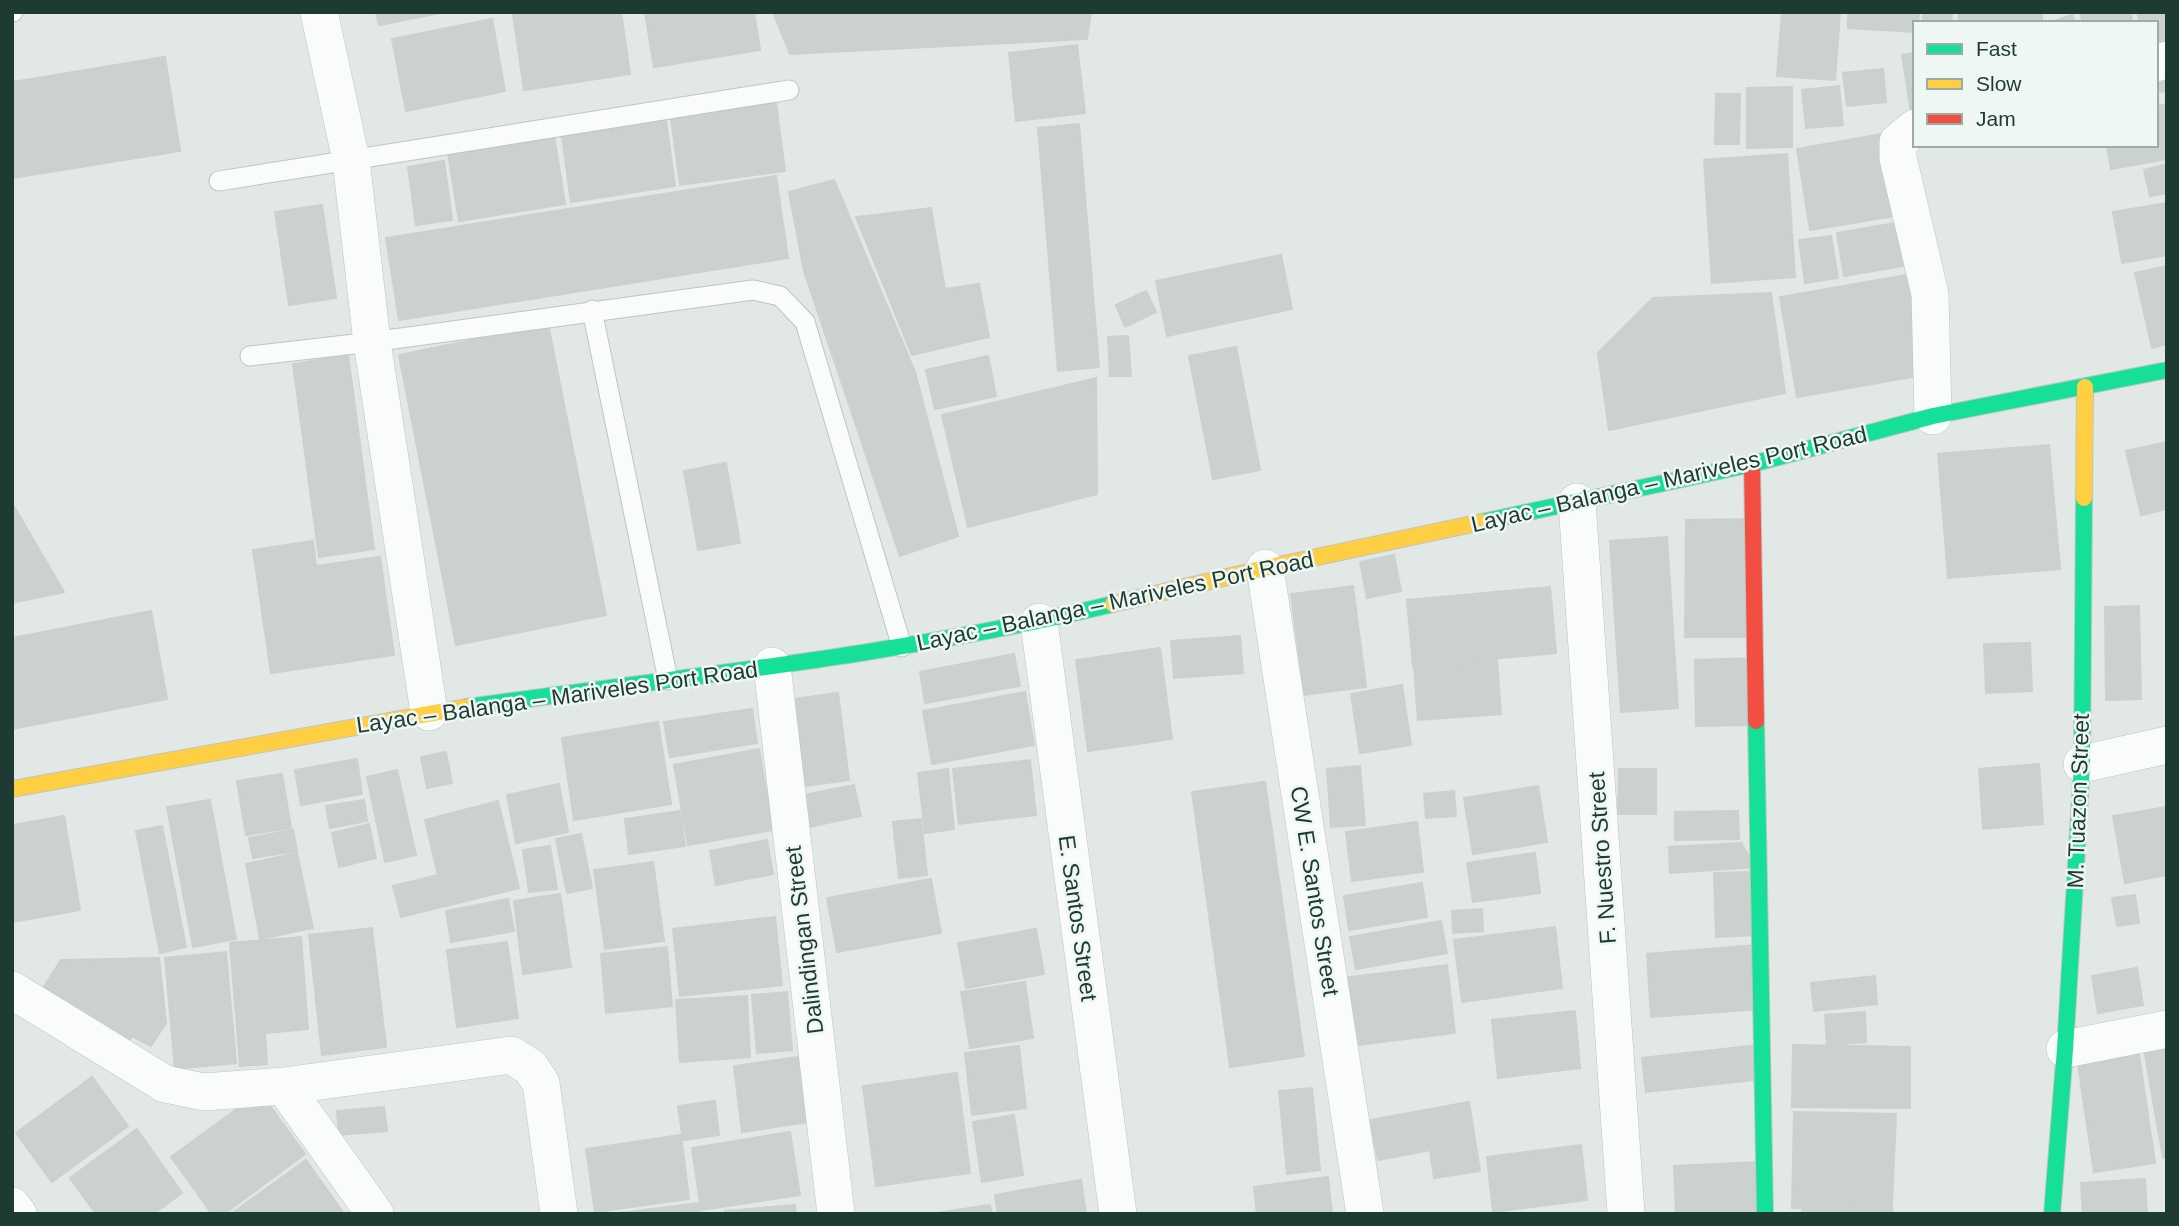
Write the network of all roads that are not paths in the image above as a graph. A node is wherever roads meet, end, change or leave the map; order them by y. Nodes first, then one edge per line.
1 (319, 12) edge
2 (789, 90) dead end
3 (1913, 129) edge
4 (351, 160) junction
5 (219, 181) dead end
6 (592, 310) junction
7 (372, 342) junction
8 (250, 356) dead end
9 (2167, 370) edge
10 (2085, 387) junction
11 (1933, 416) junction
12 (1752, 464) junction
13 (1577, 502) junction
14 (1265, 568) junction
15 (1039, 622) junction
16 (902, 647) junction
17 (772, 666) junction
18 (668, 680) junction
19 (429, 712) junction
20 (2167, 746) edge
21 (2082, 764) junction
22 (12, 789) edge
23 (12, 990) edge
24 (2167, 1029) edge
25 (2065, 1049) junction
26 (284, 1086) junction
27 (12, 1206) edge
28 (18, 1214) edge
29 (374, 1214) edge
30 (559, 1214) edge
31 (836, 1214) edge
32 (1118, 1214) edge
33 (1365, 1214) edge
34 (1626, 1214) edge
35 (1766, 1214) edge
36 (2052, 1214) edge

1 - 4 street
2 - 4 lane
3 - 11 street
4 - 5 lane
4 - 7 street
6 - 7 lane
6 - 16 lane
6 - 18 lane
7 - 8 lane
7 - 19 street
9 - 10 main road, Layac – Balanga – Mariveles Port Road
10 - 11 main road, Layac – Balanga – Mariveles Port Road
10 - 21 main road, M. Tuazon Street
11 - 12 main road, Layac – Balanga – Mariveles Port Road
12 - 13 main road, Layac – Balanga – Mariveles Port Road
12 - 35 main road
13 - 14 main road, Layac – Balanga – Mariveles Port Road
13 - 34 street, F. Nuestro Street
14 - 15 main road, Layac – Balanga – Mariveles Port Road
14 - 33 street, CW E. Santos Street
15 - 16 main road, Layac – Balanga – Mariveles Port Road
15 - 32 street, E. Santos Street
16 - 17 main road, Layac – Balanga – Mariveles Port Road
17 - 18 main road, Layac – Balanga – Mariveles Port Road
17 - 31 street, Dalindingan Street
18 - 19 main road, Layac – Balanga – Mariveles Port Road
19 - 22 main road, Layac – Balanga – Mariveles Port Road
20 - 21 street
21 - 25 main road, M. Tuazon Street
23 - 26 street
24 - 25 street
25 - 36 main road, M. Tuazon Street
26 - 29 street
26 - 30 street
27 - 28 street

